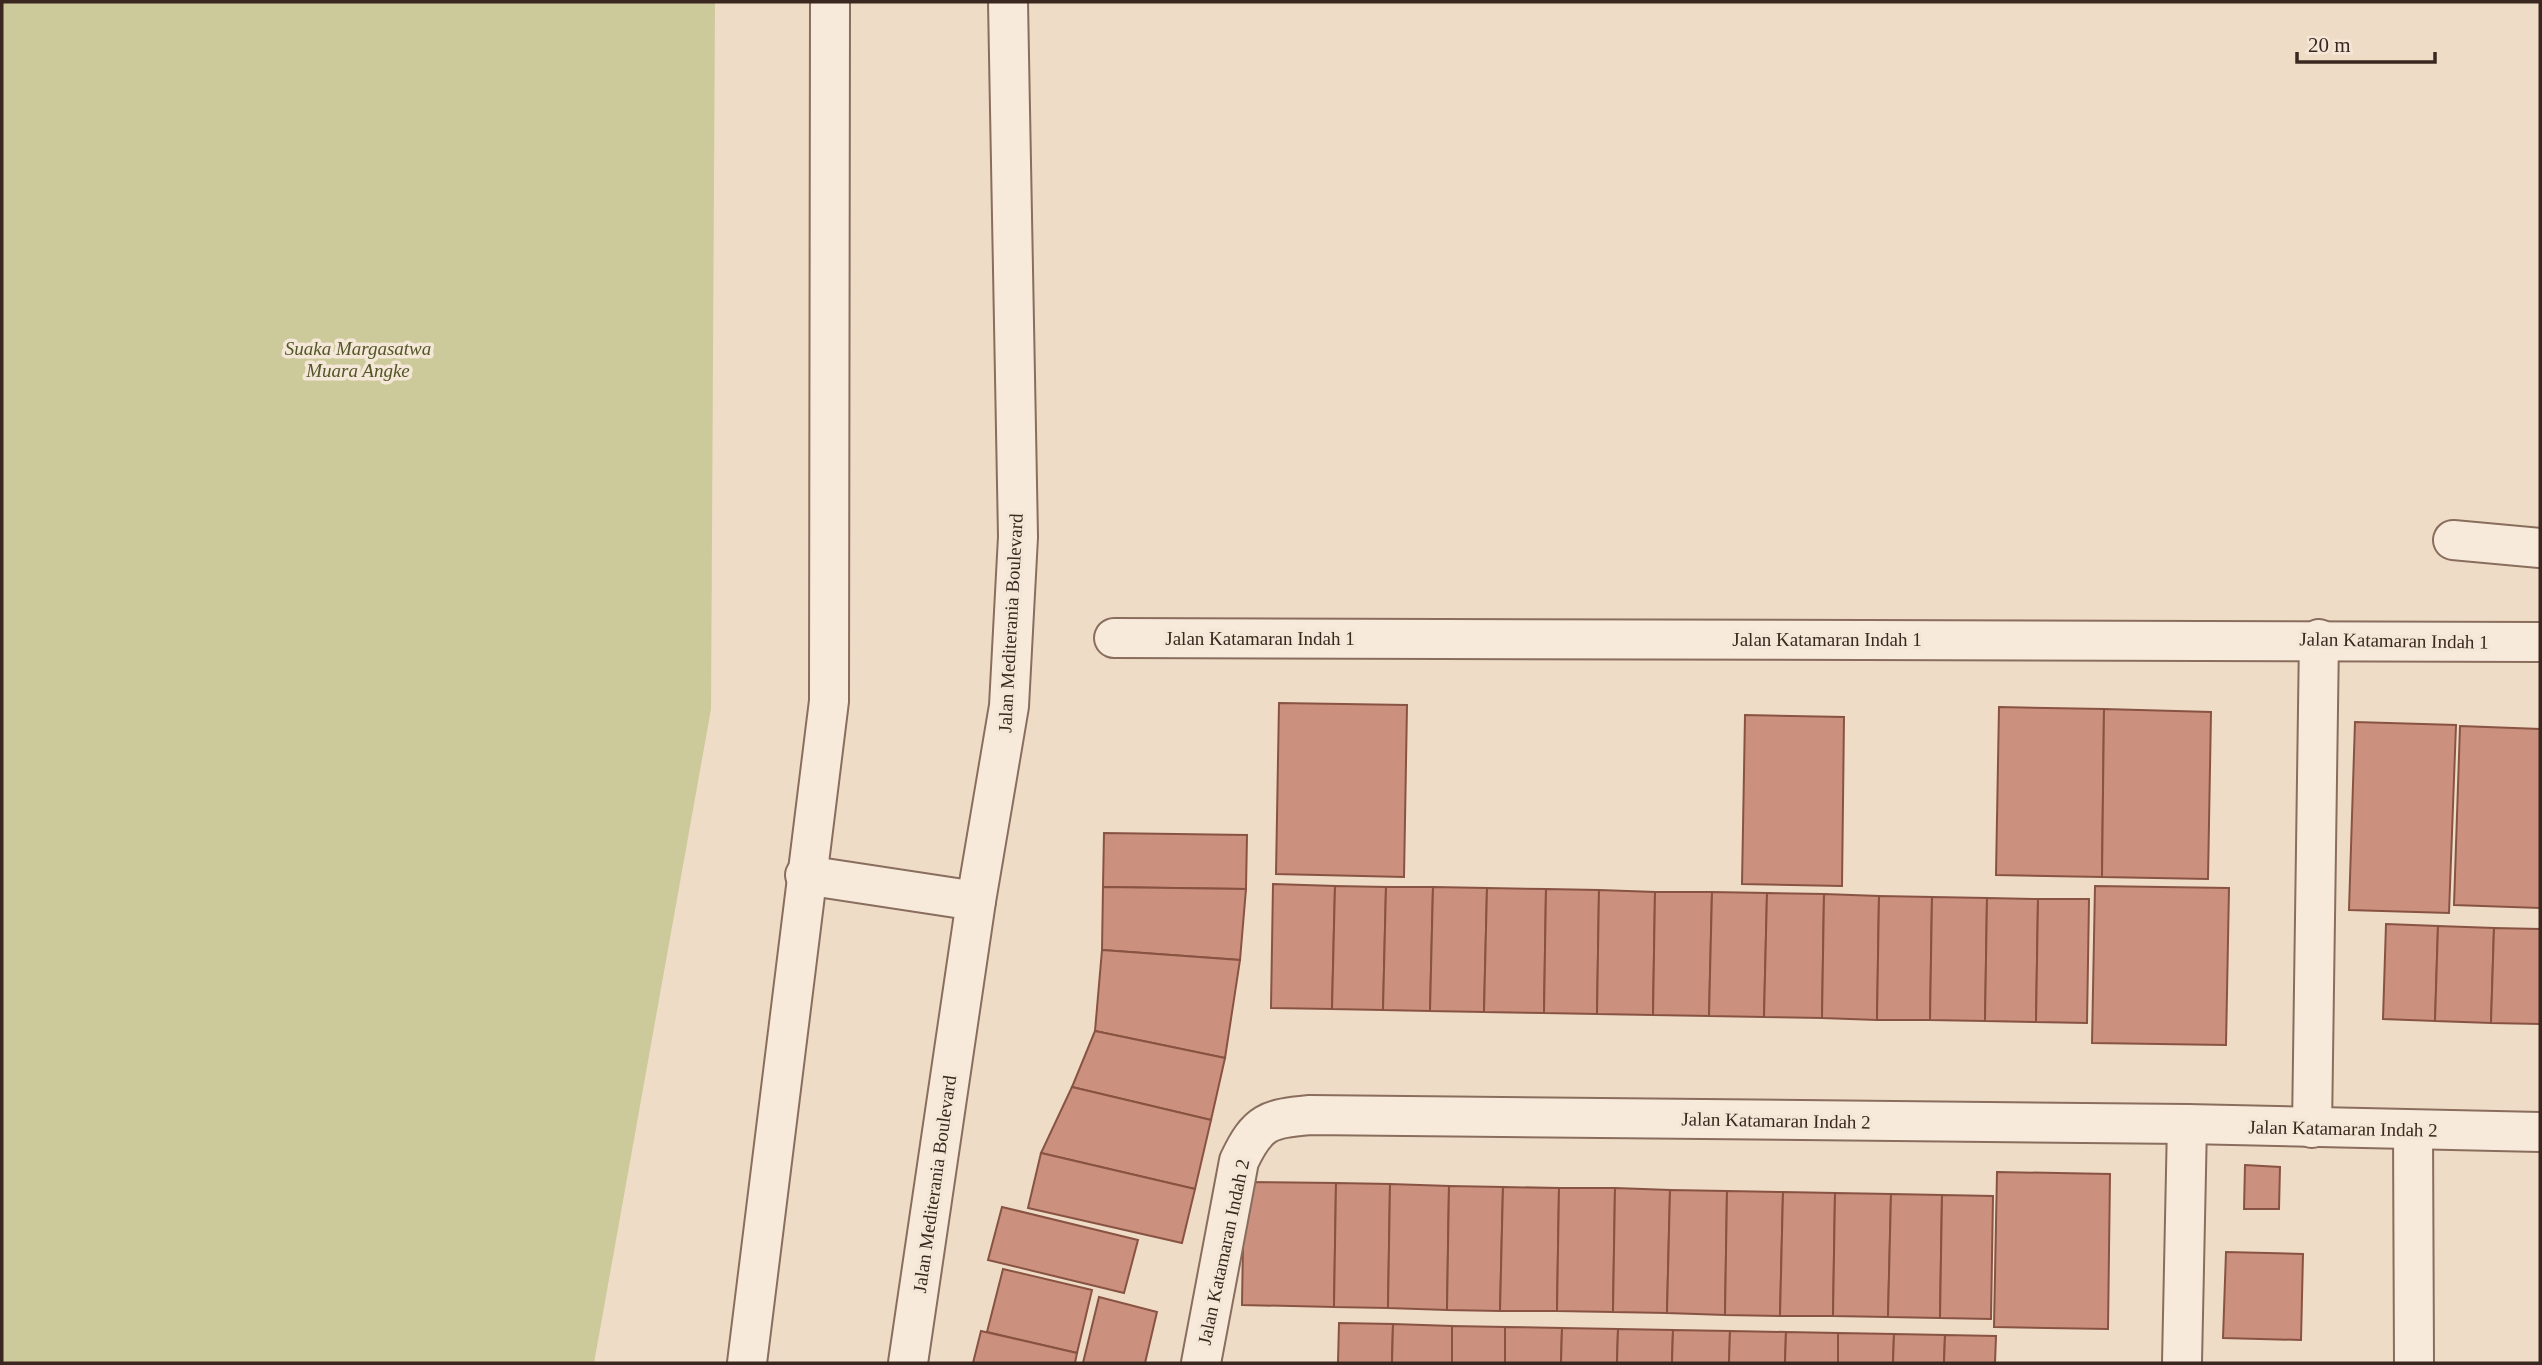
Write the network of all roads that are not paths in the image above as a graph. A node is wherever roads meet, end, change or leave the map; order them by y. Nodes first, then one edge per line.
1 (830, 2) edge
2 (1008, 2) edge
3 (2453, 540) dead end
4 (2540, 548) edge
5 (1114, 638) dead end
6 (2319, 639) junction
7 (2540, 642) edge
8 (805, 875) junction
9 (976, 901) junction
10 (2187, 1124) junction
11 (2312, 1128) junction
12 (2413, 1129) junction
13 (2540, 1132) edge
14 (747, 1363) edge
15 (908, 1363) edge
16 (1201, 1363) edge
17 (2182, 1363) edge
18 (2414, 1363) edge

1 - 8 street
2 - 9 street, Jalan Mediterania Boulevard
3 - 4 street
5 - 6 street, Jalan Katamaran Indah 1
6 - 7 street, Jalan Katamaran Indah 1
6 - 11 street
8 - 9 street
8 - 14 street
9 - 15 street, Jalan Mediterania Boulevard
10 - 11 street, Jalan Katamaran Indah 2
10 - 16 street, Jalan Katamaran Indah 2
10 - 17 street
11 - 12 street, Jalan Katamaran Indah 2
12 - 13 street, Jalan Katamaran Indah 2
12 - 18 street

